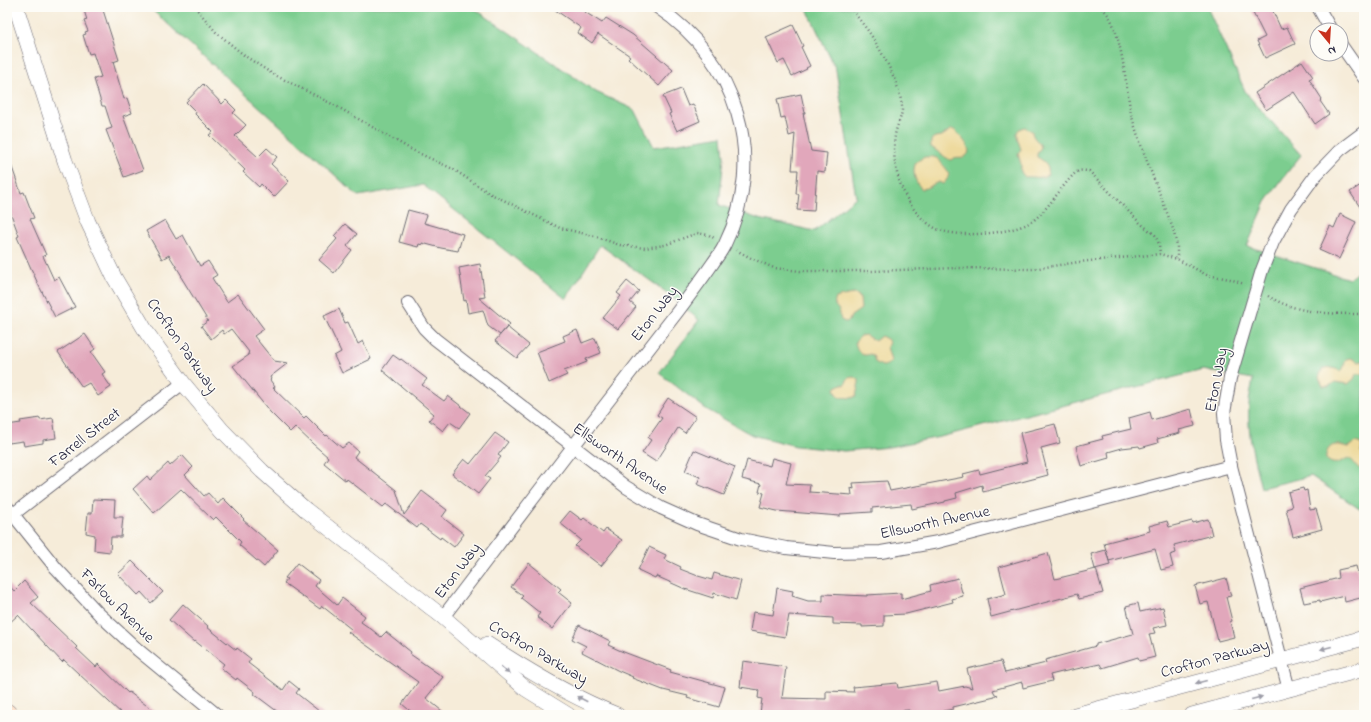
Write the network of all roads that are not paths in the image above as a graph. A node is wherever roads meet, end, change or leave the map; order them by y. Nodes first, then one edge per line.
1 (16, 7) edge
2 (658, 7) edge
3 (1318, 7) edge
4 (1326, 22) edge
5 (1349, 56) edge
6 (1364, 78) edge
7 (1364, 132) edge
8 (408, 303) dead end
9 (183, 383) junction
10 (573, 446) junction
11 (1231, 466) junction
12 (9, 514) edge
13 (444, 617) junction
14 (1364, 638) edge
15 (1281, 660) junction
16 (1364, 669) edge
17 (1289, 690) junction
18 (7, 712) edge
19 (10, 715) edge
20 (217, 715) edge
21 (568, 715) edge
22 (617, 715) edge
23 (1075, 715) edge
24 (1192, 715) edge

1 - 9 street, Crofton Parkway
2 - 10 street, Eton Way
3 - 4 street
5 - 6 street
7 - 11 street, Eton Way
8 - 10 street, Ellsworth Avenue
9 - 12 street, Farrell Street
9 - 13 street, Crofton Parkway
10 - 11 street, Ellsworth Avenue
10 - 13 street, Eton Way
11 - 15 street, Eton Way
12 - 20 street, Farlow Avenue
13 -> 21 street, Crofton Parkway
22 -> 13 street, Crofton Parkway
14 -> 15 street, Crofton Parkway
15 - 17 street, Eton Way
15 -> 23 street, Crofton Parkway
16 - 17 street
24 -> 17 street
18 - 19 main road

